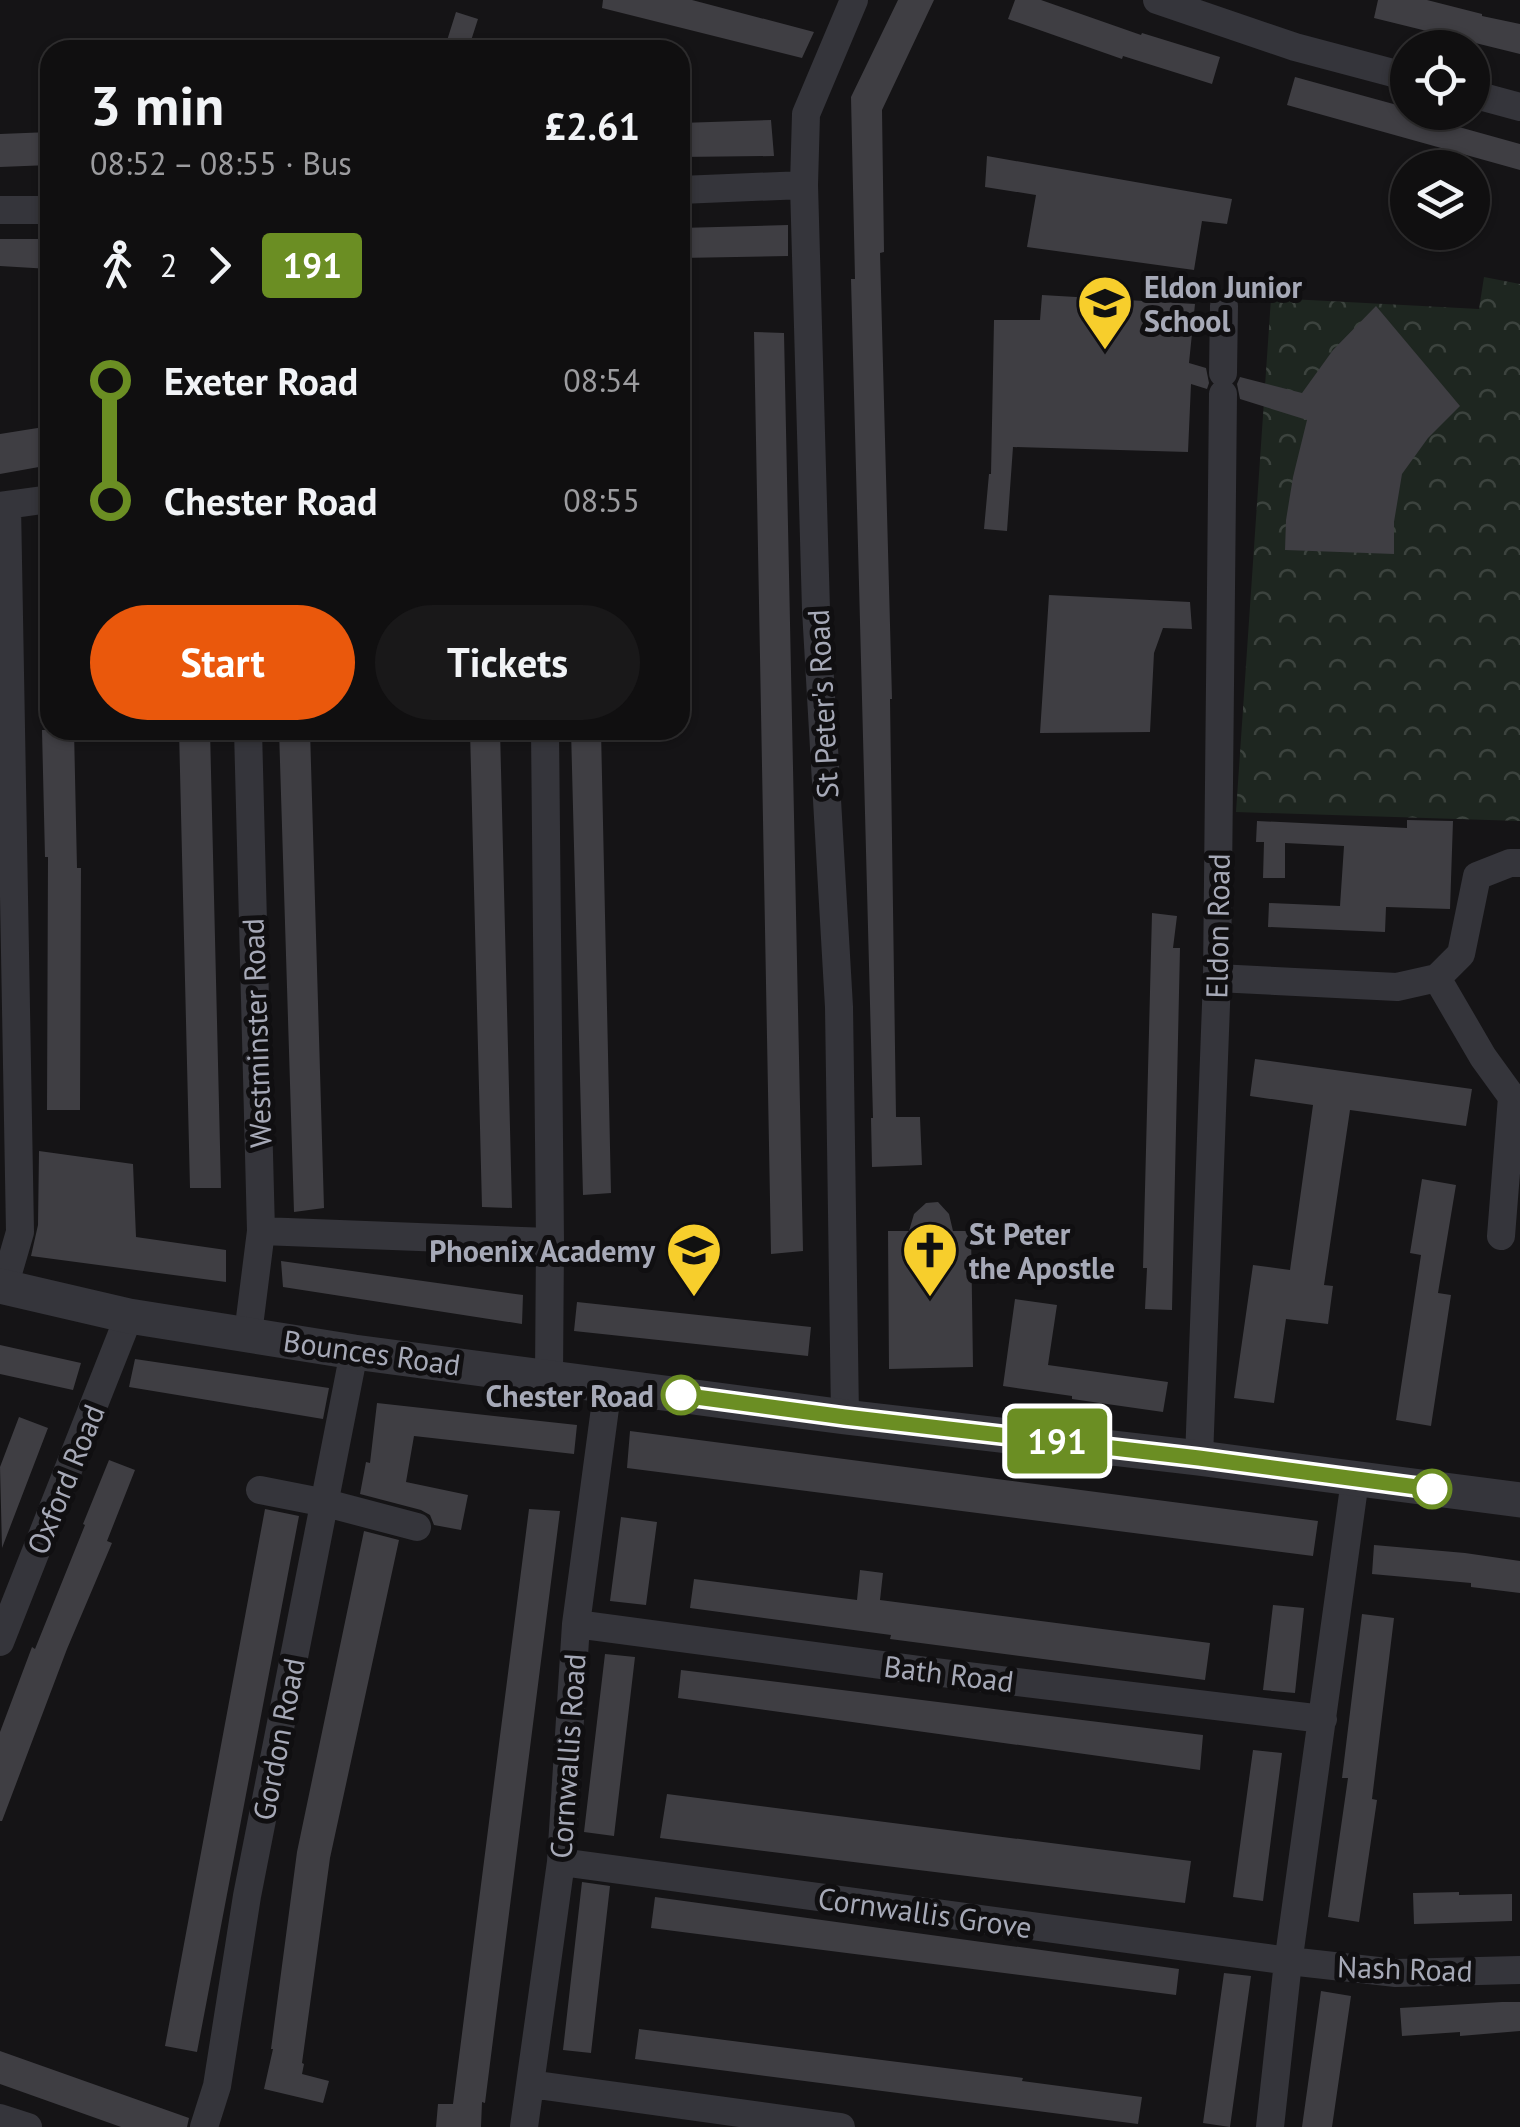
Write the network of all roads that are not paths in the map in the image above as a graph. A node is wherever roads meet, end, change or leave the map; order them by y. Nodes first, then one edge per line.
1 (1157, 0) edge
2 (848, 1) edge
3 (1390, 72) edge
4 (1490, 99) edge
5 (1520, 107) edge
6 (804, 185) junction
7 (690, 190) edge
8 (0, 210) edge
9 (40, 210) edge
10 (1224, 306) dead end
11 (40, 501) edge
12 (4, 505) edge
13 (248, 740) edge
14 (545, 740) edge
15 (1520, 863) edge
16 (1218, 978) junction
17 (1437, 978) junction
18 (1483, 1058) junction
19 (1520, 1072) edge
20 (261, 1232) junction
21 (1500, 1236) dead end
22 (550, 1242) junction
23 (2, 1286) edge
24 (129, 1316) junction
25 (248, 1334) junction
26 (354, 1352) junction
27 (548, 1376) junction
28 (608, 1386) junction
29 (845, 1417) junction
30 (1199, 1458) junction
31 (1355, 1480) junction
32 (260, 1490) dead end
33 (1520, 1500) edge
34 (326, 1504) junction
35 (417, 1527) dead end
36 (576, 1624) junction
37 (0, 1642) edge
38 (1323, 1720) junction
39 (561, 1862) junction
40 (1290, 1961) junction
41 (1520, 1970) edge
42 (530, 2084) junction
43 (0, 2118) edge
44 (28, 2127) edge
45 (204, 2127) edge
46 (524, 2127) edge
47 (841, 2127) edge
48 (1270, 2127) edge

1 - 3 street
2 - 6 street, St Peter's Road
4 - 5 street
6 - 7 street
6 - 29 street, St Peter's Road
8 - 9 street
10 - 16 street, Eldon Road
11 - 12 street
12 - 23 street
13 - 20 street, Westminster Road
14 - 22 street
15 - 17 street
16 - 17 street
16 - 30 street, Eldon Road
17 - 18 street
18 - 19 street
18 - 21 street
20 - 22 street
20 - 25 street, Westminster Road
22 - 27 street
23 - 24 street, Bounces Road
24 - 25 street, Bounces Road
24 - 37 street, Oxford Road
25 - 26 street, Bounces Road
26 - 27 street, Bounces Road
26 - 34 street, Gordon Road
27 - 28 street, Bounces Road
28 - 29 street, Bounces Road
28 - 36 street, Cornwallis Road
29 - 30 street, Bounces Road
30 - 31 street, Bounces Road
31 - 33 street, Bounces Road
31 - 38 street
32 - 34 street
34 - 35 street
34 - 45 street, Gordon Road
36 - 38 street, Bath Road
36 - 39 street, Cornwallis Road
38 - 40 street
39 - 40 street, Cornwallis Grove
39 - 42 street, Cornwallis Road
40 - 41 street, Nash Road
40 - 48 street
42 - 46 street, Cornwallis Road
42 - 47 street
43 - 44 street

